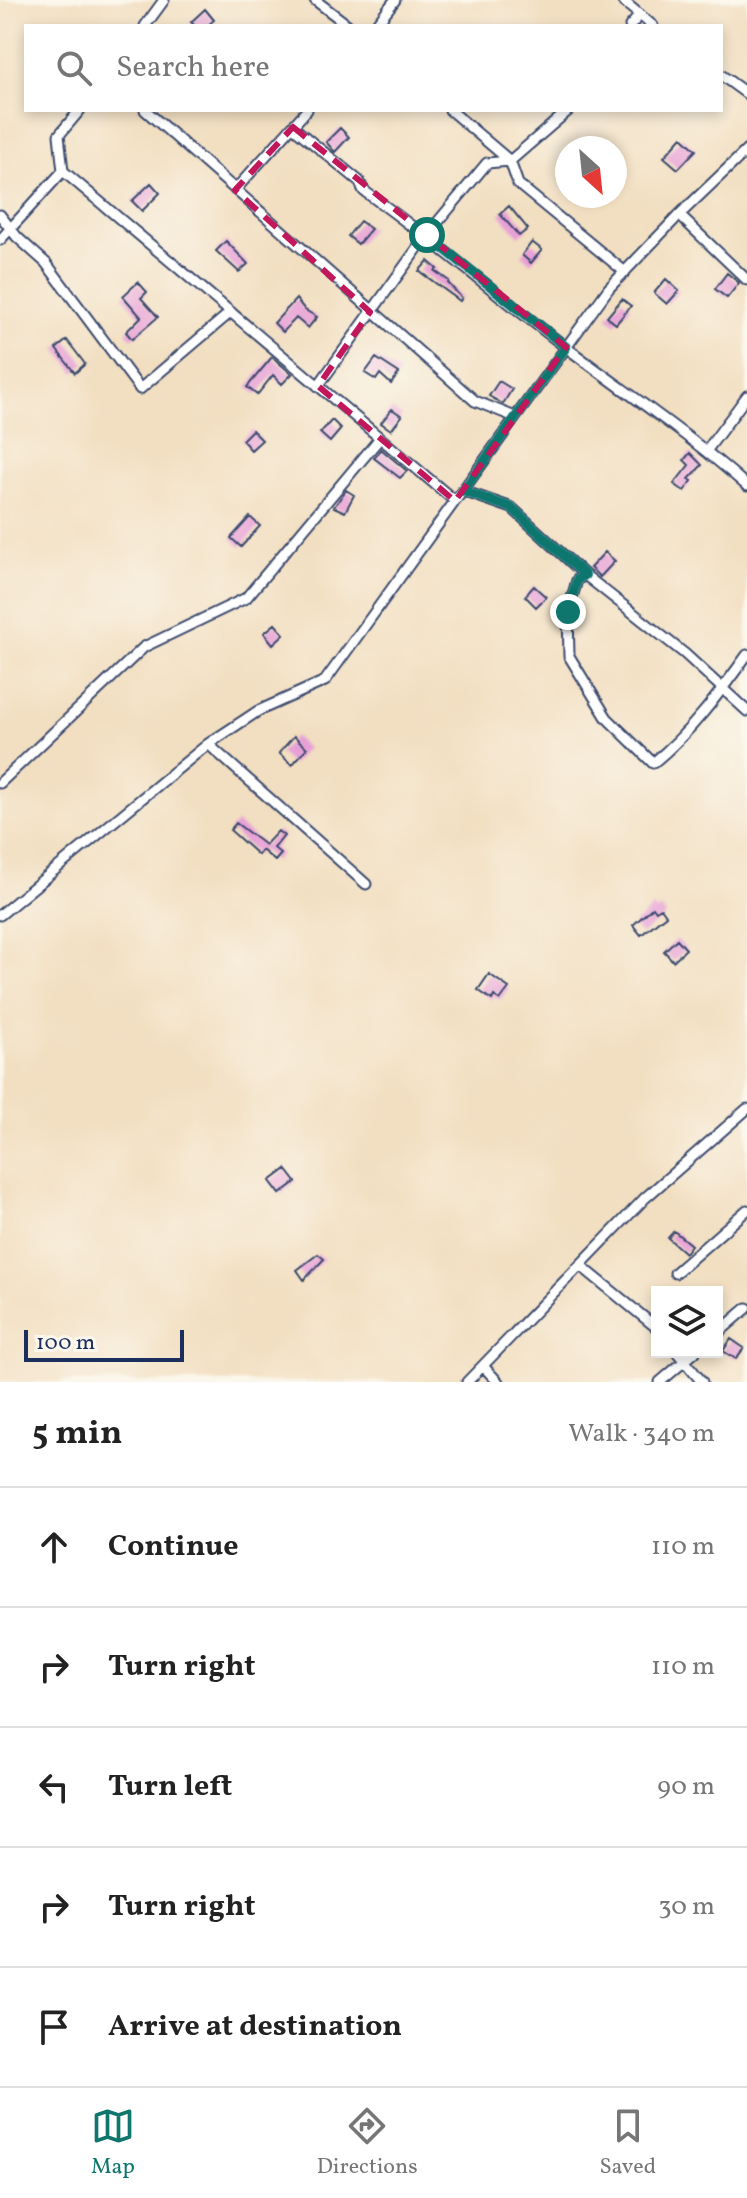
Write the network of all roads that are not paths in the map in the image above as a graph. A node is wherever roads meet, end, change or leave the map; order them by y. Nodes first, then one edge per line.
1 (164, 0) edge
2 (315, 0) edge
3 (395, 0) edge
4 (622, 0) edge
5 (640, 15) junction
6 (146, 24) edge
7 (346, 24) edge
8 (377, 24) edge
9 (632, 24) edge
10 (651, 24) edge
11 (723, 76) edge
12 (747, 94) edge
13 (78, 112) edge
14 (147, 112) edge
15 (305, 112) edge
16 (452, 112) edge
17 (567, 112) edge
18 (293, 127) junction
19 (747, 150) edge
20 (510, 161) junction
21 (63, 171) junction
22 (235, 190) junction
23 (0, 215) edge
24 (679, 215) junction
25 (10, 228) junction
26 (427, 235) junction
27 (0, 240) edge
28 (625, 272) junction
29 (747, 280) edge
30 (231, 312) junction
31 (370, 312) junction
32 (566, 347) junction
33 (318, 386) junction
34 (747, 396) edge
35 (515, 417) junction
36 (380, 438) junction
37 (707, 450) junction
38 (747, 486) edge
39 (463, 491) junction
40 (455, 501) junction
41 (585, 575) junction
42 (747, 655) edge
43 (722, 690) junction
44 (747, 711) edge
45 (208, 744) junction
46 (0, 783) edge
47 (366, 884) dead end
48 (0, 915) edge
49 (747, 1109) edge
50 (747, 1210) edge
51 (580, 1265) junction
52 (675, 1273) dead end
53 (747, 1308) edge
54 (651, 1323) edge
55 (723, 1329) edge
56 (682, 1358) edge
57 (688, 1358) edge
58 (685, 1361) junction
59 (483, 1366) junction
60 (467, 1382) edge
61 (498, 1382) edge
62 (660, 1382) edge
63 (702, 1382) edge

1 - 6 street
2 - 7 street
3 - 8 street
4 - 5 street
5 - 9 street
5 - 10 street
11 - 12 street
13 - 21 street
14 - 22 street
15 - 18 street
16 - 20 street
17 - 20 street
18 - 22 street
18 - 26 street
19 - 24 street
20 - 26 street
20 - 28 street
21 - 25 street
21 - 30 street
22 - 31 street
23 - 25 street
24 - 28 street
24 - 29 street
25 - 27 street
25 - 30 street
26 - 31 street
26 - 32 street
28 - 32 street
30 - 33 street
31 - 33 street
31 - 35 street
32 - 35 street
32 - 37 street
33 - 36 street
34 - 37 street
35 - 39 street
36 - 40 street
36 - 46 street
37 - 38 street
39 - 40 street
39 - 41 street
40 - 45 street
41 - 43 street
41 - 43 street
42 - 43 street
43 - 44 street
45 - 47 street
45 - 48 street
49 - 51 street
50 - 52 street
51 - 54 street
51 - 59 street
53 - 55 street
56 - 58 street
57 - 58 street
58 - 62 street
58 - 63 street
59 - 60 street
59 - 61 street

